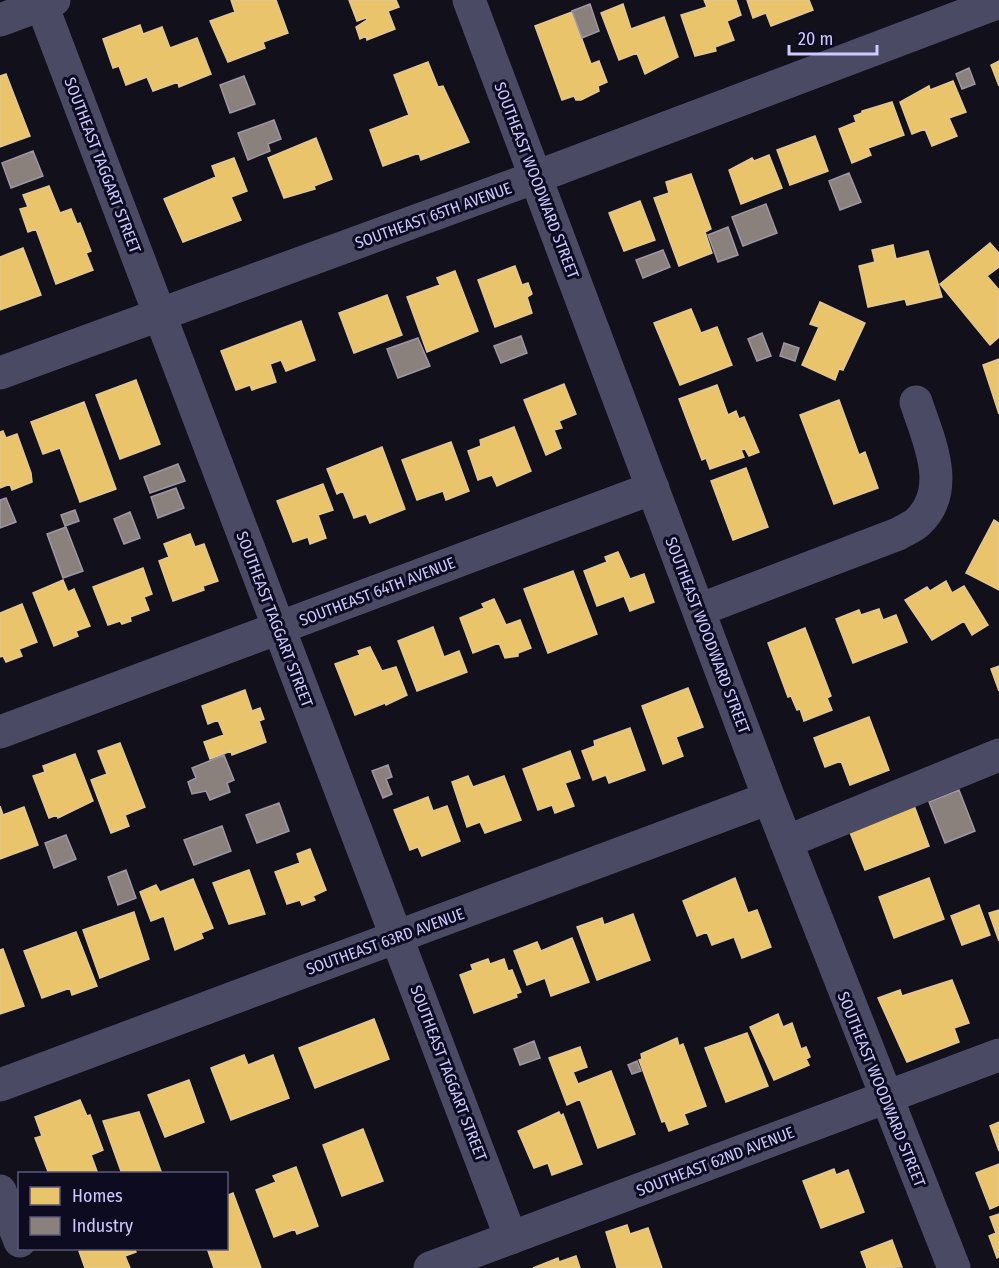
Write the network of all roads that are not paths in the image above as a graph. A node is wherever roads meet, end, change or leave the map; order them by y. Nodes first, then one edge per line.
1 (469, 0) edge
2 (45, 2) edge
3 (999, 2) edge
4 (0, 20) edge
5 (536, 177) junction
6 (160, 314) junction
7 (0, 373) edge
8 (916, 402) dead end
9 (653, 488) junction
10 (699, 609) junction
11 (278, 628) junction
12 (0, 732) edge
13 (999, 755) edge
14 (769, 798) junction
15 (786, 842) junction
16 (397, 937) junction
17 (999, 1055) edge
18 (0, 1084) edge
19 (885, 1097) junction
20 (0, 1191) edge
21 (18, 1236) edge
22 (511, 1238) junction
23 (23, 1250) edge
24 (30, 1268) edge
25 (430, 1268) edge
26 (954, 1268) edge

1 - 5 street, SOUTHEAST WOODWARD STREET
2 - 4 street
2 - 6 street, SOUTHEAST TAGGART STREET
3 - 5 street, SOUTHEAST 65TH AVENUE
5 - 6 street, SOUTHEAST 65TH AVENUE
5 - 9 street, SOUTHEAST WOODWARD STREET
6 - 7 street, SOUTHEAST 65TH AVENUE
6 - 11 street, SOUTHEAST TAGGART STREET
8 - 10 street
9 - 10 street, SOUTHEAST WOODWARD STREET
9 - 11 street, SOUTHEAST 64TH AVENUE
10 - 14 street, SOUTHEAST WOODWARD STREET
11 - 12 street, SOUTHEAST 64TH AVENUE
11 - 16 street, SOUTHEAST TAGGART STREET
13 - 15 street
14 - 15 street, SOUTHEAST WOODWARD STREET
14 - 16 street, SOUTHEAST 63RD AVENUE
15 - 19 street, SOUTHEAST WOODWARD STREET
16 - 18 street, SOUTHEAST 63RD AVENUE
16 - 22 street, SOUTHEAST TAGGART STREET
17 - 19 street, SOUTHEAST 62ND AVENUE
19 - 22 street, SOUTHEAST 62ND AVENUE
19 - 26 street, SOUTHEAST WOODWARD STREET
20 - 21 street
22 - 25 street, SOUTHEAST 62ND AVENUE
23 - 24 street

